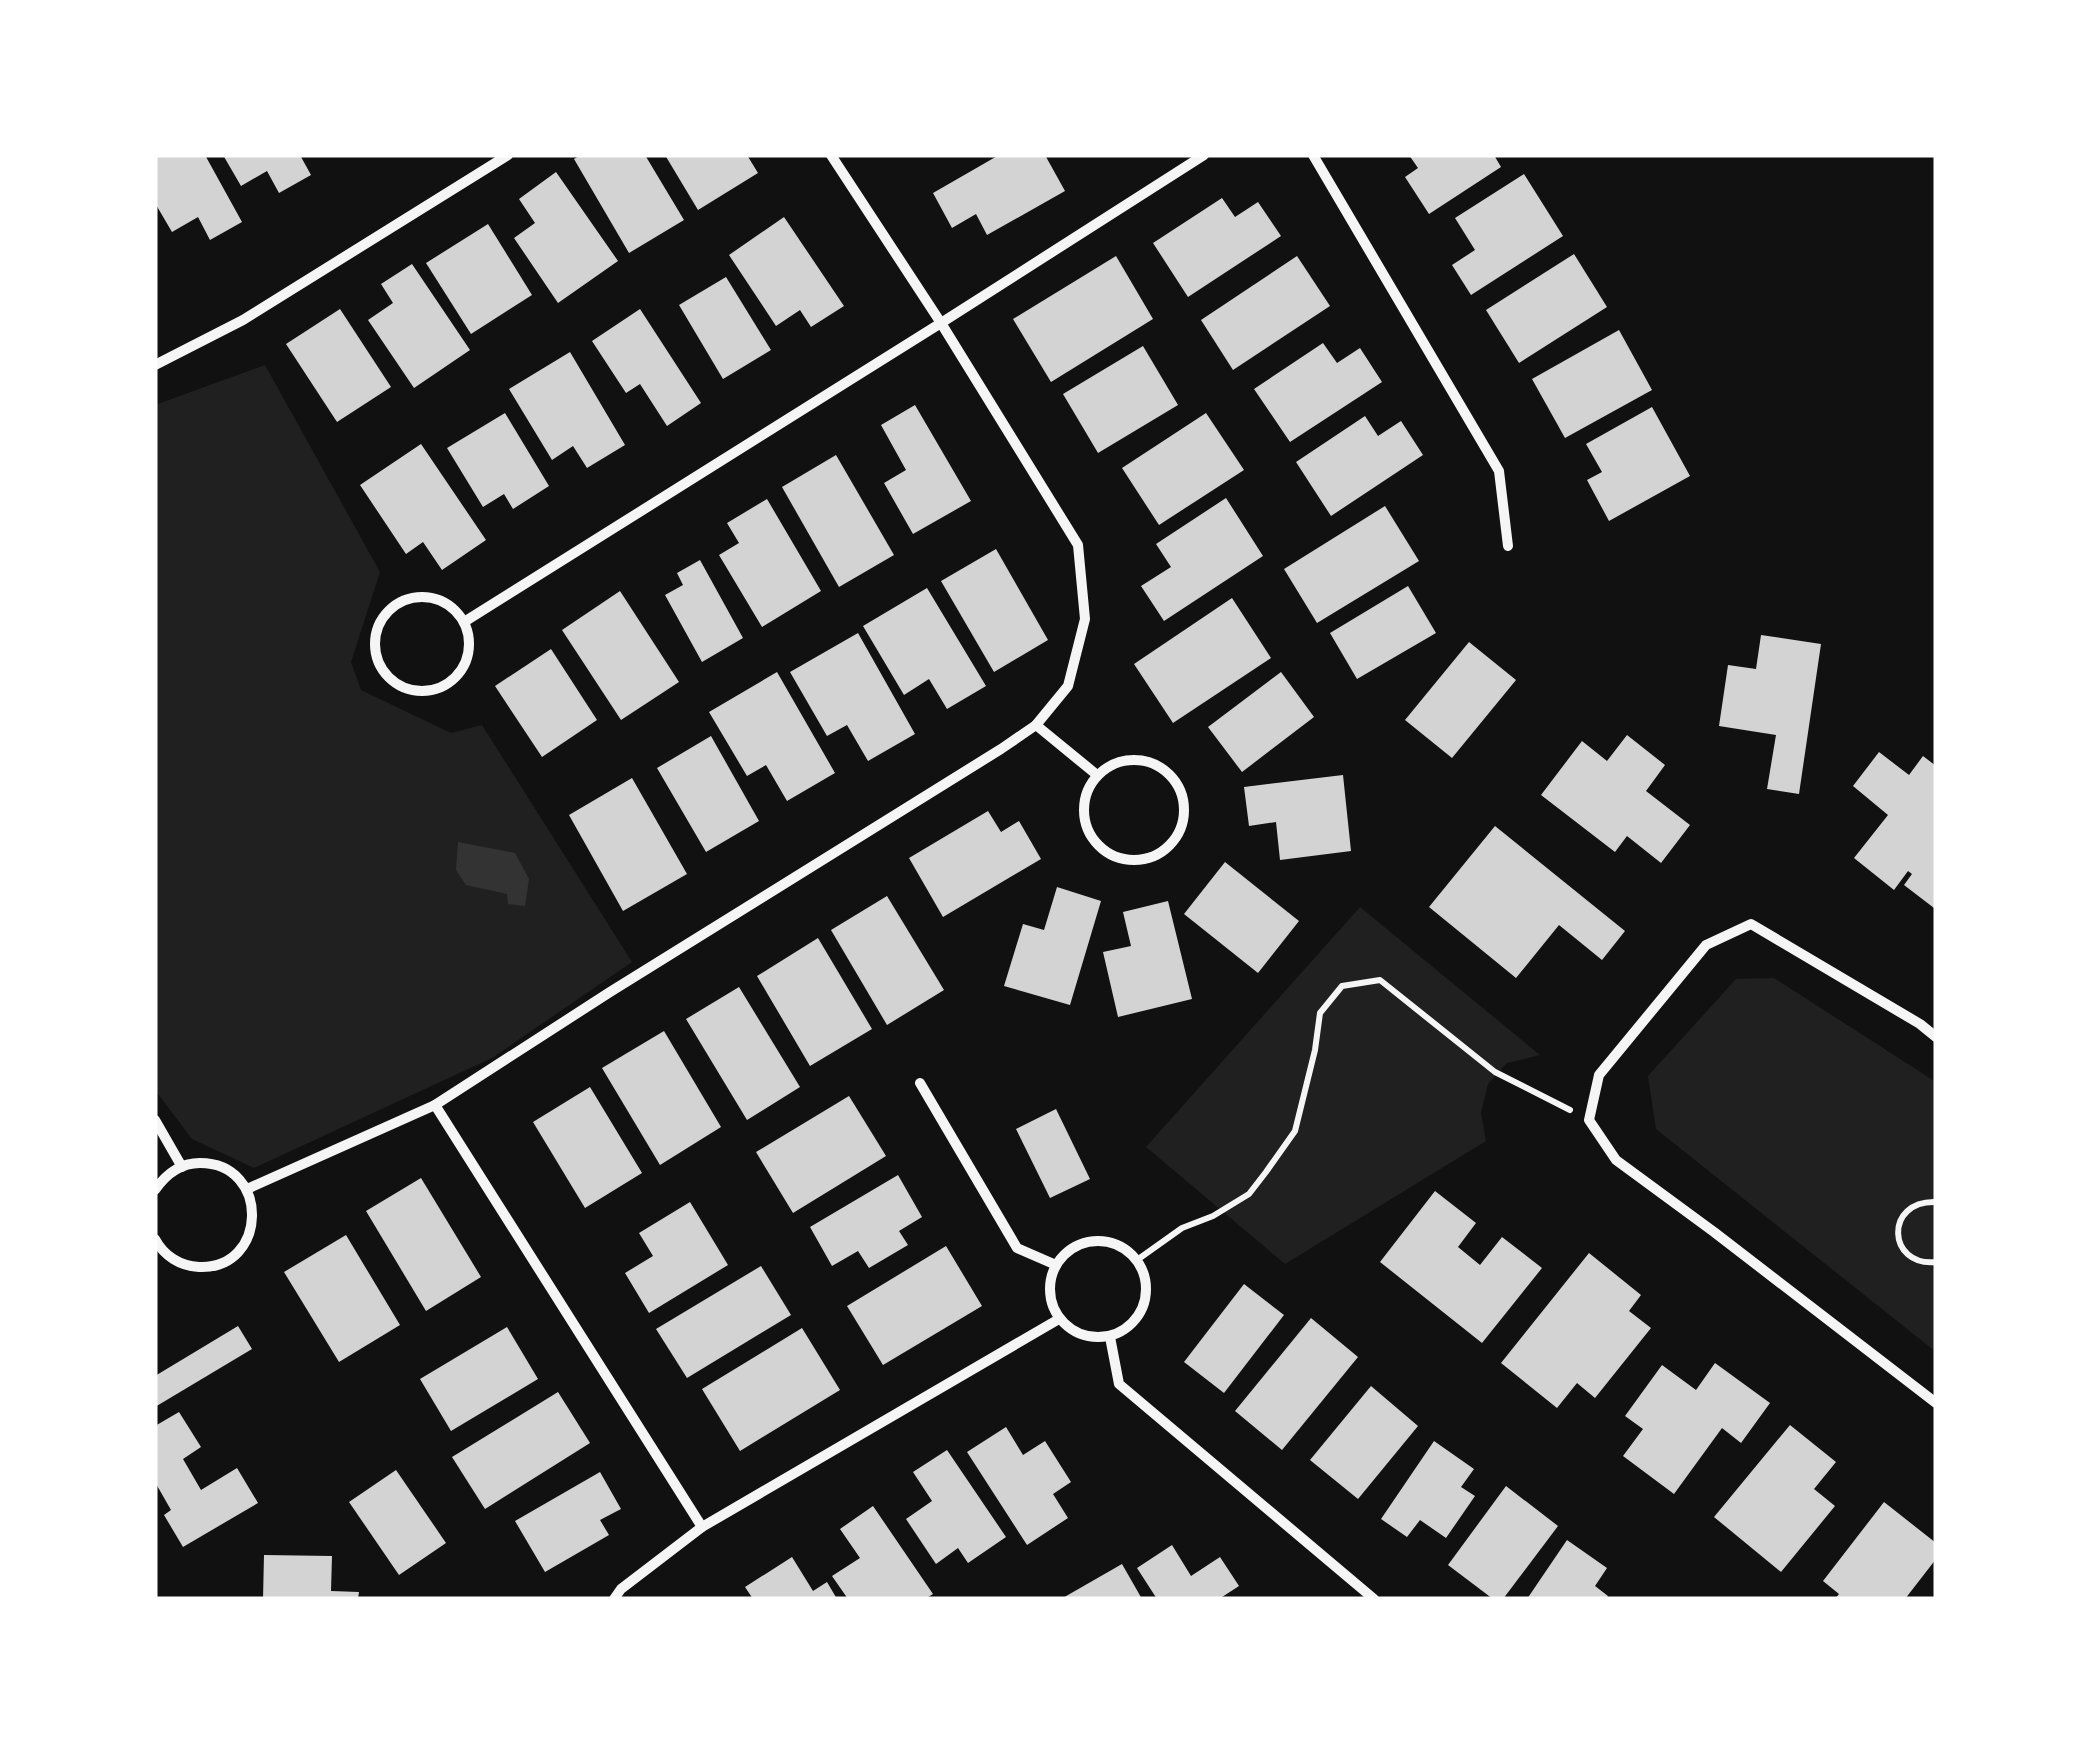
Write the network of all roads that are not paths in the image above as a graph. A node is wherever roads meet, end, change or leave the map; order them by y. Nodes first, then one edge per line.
1 (508, 155) edge
2 (831, 155) edge
3 (1204, 155) edge
4 (1313, 155) edge
5 (941, 323) junction
6 (155, 365) edge
7 (1508, 546) dead end
8 (464, 622) junction
9 (1036, 725) junction
10 (1097, 775) junction
11 (1936, 1037) edge
12 (920, 1084) dead end
13 (435, 1104) junction
14 (155, 1120) edge
15 (182, 1167) junction
16 (155, 1190) edge
17 (246, 1190) junction
18 (155, 1239) edge
19 (1056, 1265) junction
20 (1059, 1319) junction
21 (1110, 1337) junction
22 (1936, 1404) edge
23 (702, 1527) junction
24 (614, 1599) edge
25 (1374, 1599) edge

1 - 6 street
2 - 5 street
3 - 5 street
4 - 7 street
5 - 8 street
5 - 9 street
8 - 8 street
9 - 10 street
9 - 13 street
10 - 10 street
11 - 22 street
12 - 19 street
13 - 17 street
13 - 23 street
14 - 15 street
15 - 16 street
15 - 17 street
17 - 18 street
19 - 20 street
19 - 21 street
20 - 21 street
20 - 23 street
21 - 25 street
23 - 24 street

